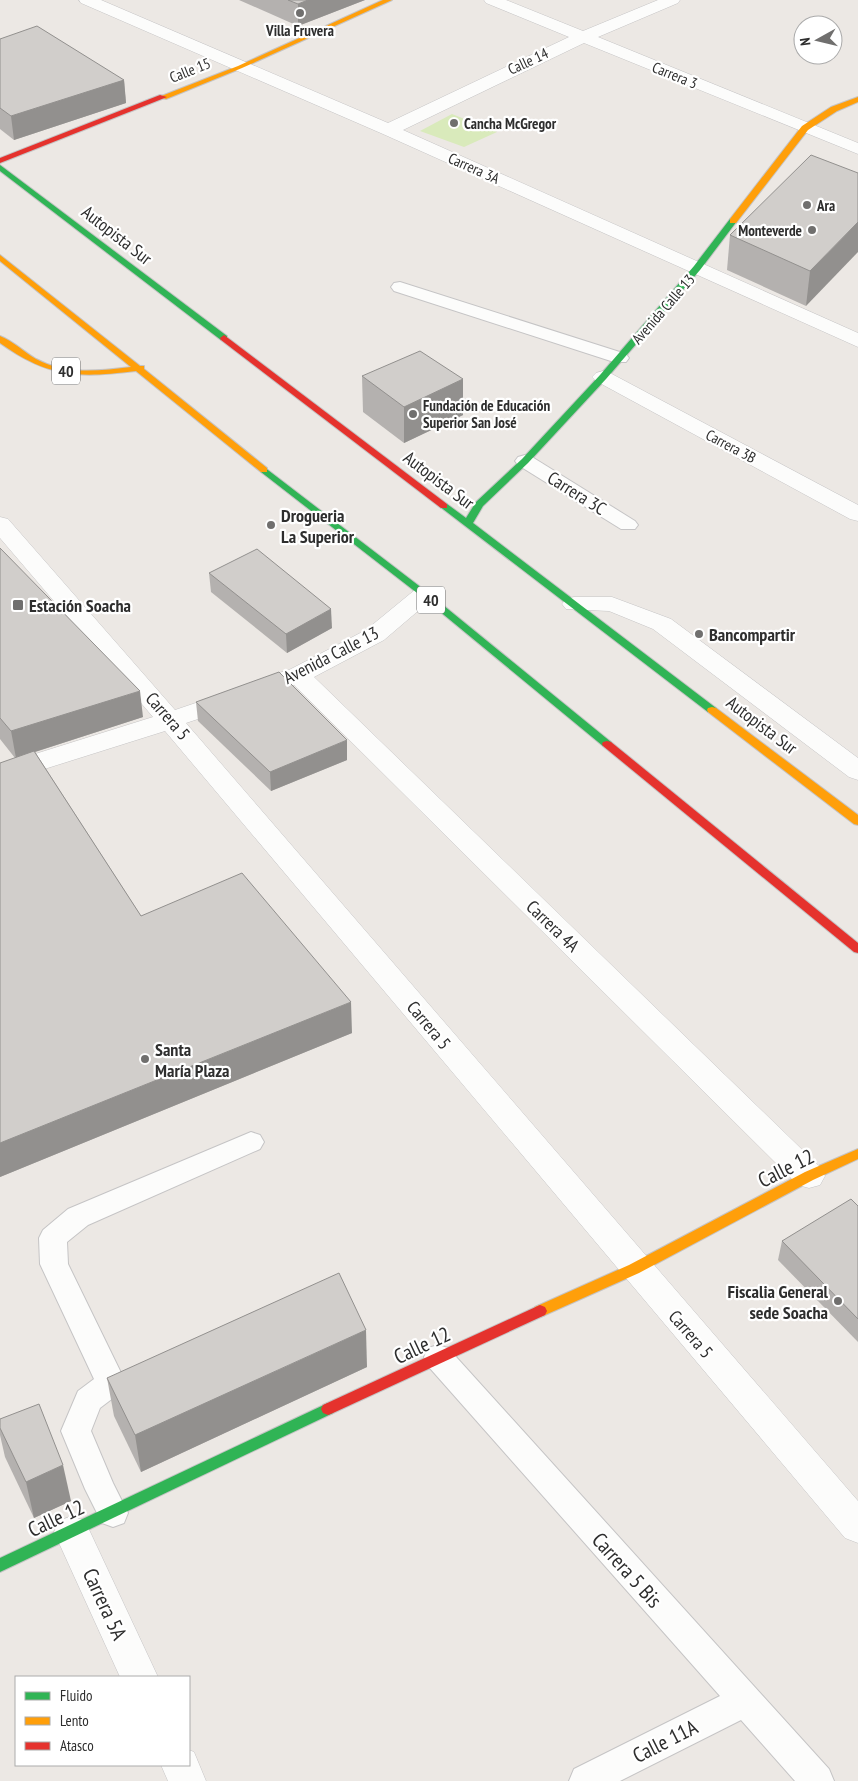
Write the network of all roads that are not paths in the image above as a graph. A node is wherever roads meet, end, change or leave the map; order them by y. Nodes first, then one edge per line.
1 (87, 0) edge
2 (389, 0) edge
3 (492, 0) edge
4 (672, 0) edge
5 (580, 37) junction
6 (240, 67) junction
7 (858, 98) edge
8 (805, 128) junction
9 (389, 130) junction
10 (858, 149) edge
11 (0, 161) edge
12 (0, 167) edge
13 (0, 257) edge
14 (697, 268) junction
15 (400, 287) dead end
16 (0, 338) edge
17 (858, 342) edge
18 (620, 358) junction
19 (141, 368) junction
20 (603, 377) junction
21 (525, 461) junction
22 (858, 514) edge
23 (0, 524) edge
24 (468, 524) junction
25 (628, 525) dead end
26 (424, 594) junction
27 (574, 604) junction
28 (298, 675) junction
29 (171, 720) junction
30 (2, 770) edge
31 (858, 771) edge
32 (858, 821) edge
33 (858, 949) edge
34 (250, 1142) dead end
35 (858, 1154) edge
36 (809, 1176) junction
37 (634, 1269) junction
38 (438, 1357) junction
39 (138, 1372) edge
40 (111, 1383) junction
41 (113, 1513) junction
42 (858, 1527) edge
43 (72, 1532) junction
44 (0, 1565) edge
45 (139, 1676) edge
46 (744, 1701) junction
47 (180, 1766) edge
48 (187, 1781) edge
49 (586, 1781) edge
50 (817, 1781) edge

1 - 6 street, Carrera 3A
2 - 6 main road, Calle 15
3 - 5 street, Carrera 3
4 - 5 street, Calle 14
5 - 8 street, Carrera 3
5 - 9 street, Calle 14
6 - 9 street, Carrera 3A
6 - 11 main road, Calle 15
7 - 8 main road, Avenida Calle 13
8 - 10 street, Carrera 3
8 - 14 main road, Avenida Calle 13
9 - 14 street, Carrera 3A
12 - 24 main road, Autopista Sur
13 - 19 main road, 40
14 - 17 street, Carrera 3A
14 - 18 main road, Avenida Calle 13
15 - 18 lane
16 - 19 main road, 40
18 - 20 main road, Avenida Calle 13
19 - 26 main road, 40
20 - 21 main road, Avenida Calle 13
20 - 22 street, Carrera 3B
21 - 24 main road, Avenida Calle 13
21 - 25 lane, Carrera 3C
23 - 29 street, Carrera 5
24 - 27 main road, Autopista Sur
26 - 28 street, Avenida Calle 13
26 - 33 main road, 40
27 - 31 street
27 - 32 main road, Autopista Sur
28 - 29 street, Avenida Calle 13
28 - 36 street, Carrera 4A
29 - 30 street, Avenida Calle 13
29 - 37 street, Carrera 5
34 - 40 lane
35 - 36 main road, Calle 12
36 - 37 main road, Calle 12
37 - 38 main road, Calle 12
37 - 42 street, Carrera 5
38 - 41 main road, Calle 12
38 - 46 lane, Carrera 5 Bis
39 - 40 lane
40 - 41 lane
41 - 43 main road, Calle 12
43 - 44 main road, Calle 12
43 - 45 street, Carrera 5A
46 - 49 lane, Calle 11A
46 - 50 lane, Carrera 5 Bis
47 - 48 street

